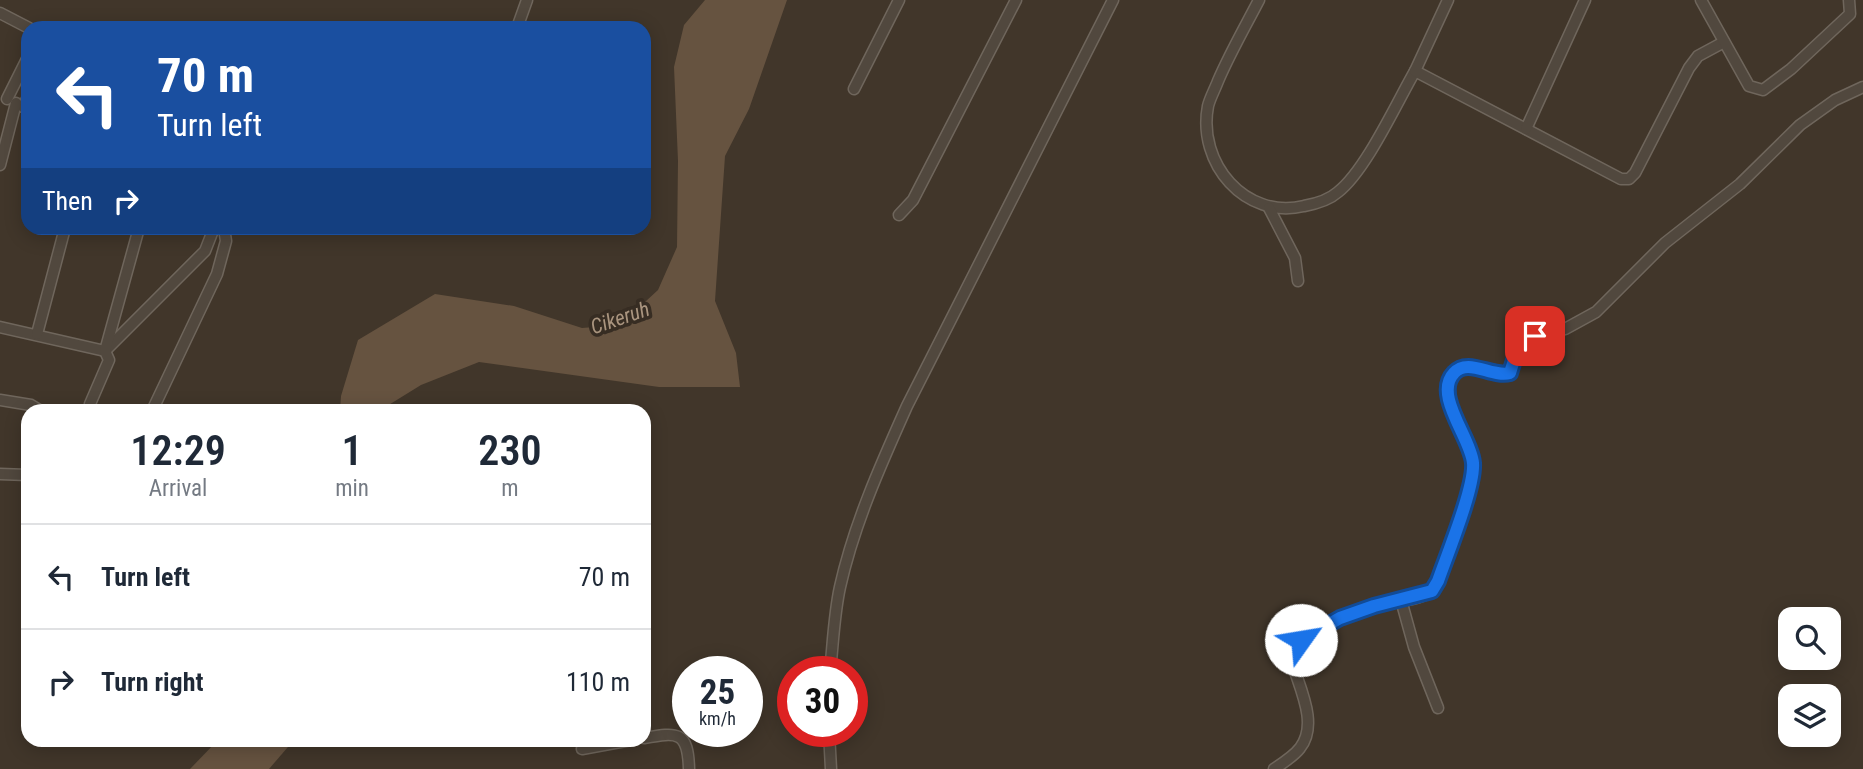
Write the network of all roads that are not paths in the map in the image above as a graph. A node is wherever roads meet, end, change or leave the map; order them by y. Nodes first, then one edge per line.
1 (527, 0) edge
2 (899, 0) edge
3 (1016, 0) edge
4 (1114, 0) edge
5 (1259, 0) edge
6 (1448, 0) edge
7 (1585, 0) edge
8 (1701, 0) edge
9 (1849, 0) edge
10 (0, 13) edge
11 (520, 21) edge
12 (21, 24) edge
13 (1724, 42) junction
14 (1415, 71) junction
15 (1862, 85) edge
16 (854, 89) dead end
17 (17, 102) edge
18 (1526, 129) junction
19 (0, 165) edge
20 (1269, 208) junction
21 (899, 215) dead end
22 (63, 235) edge
23 (137, 235) edge
24 (211, 235) edge
25 (225, 235) edge
26 (1298, 281) dead end
27 (0, 327) edge
28 (37, 334) junction
29 (105, 351) junction
30 (0, 400) edge
31 (90, 404) dead end
32 (155, 404) edge
33 (21, 406) edge
34 (0, 474) edge
35 (21, 475) edge
36 (1401, 600) junction
37 (832, 656) edge
38 (1438, 708) dead end
39 (651, 737) edge
40 (593, 747) edge
41 (830, 747) edge
42 (582, 749) dead end
43 (689, 769) edge
44 (831, 769) edge
45 (1274, 769) edge

1 - 11 street
2 - 16 street
3 - 21 street
4 - 37 street
5 - 20 street
6 - 14 street
7 - 18 street
8 - 13 street
9 - 13 street
10 - 12 street
13 - 18 street
14 - 18 street
14 - 20 street
15 - 36 street
17 - 19 street
20 - 26 street
22 - 28 street
23 - 29 street
24 - 29 street
25 - 32 street
27 - 28 street
28 - 29 street
29 - 31 street
30 - 33 street
34 - 35 street
36 - 38 street
36 - 45 street
39 - 43 street
40 - 42 street
41 - 44 street

